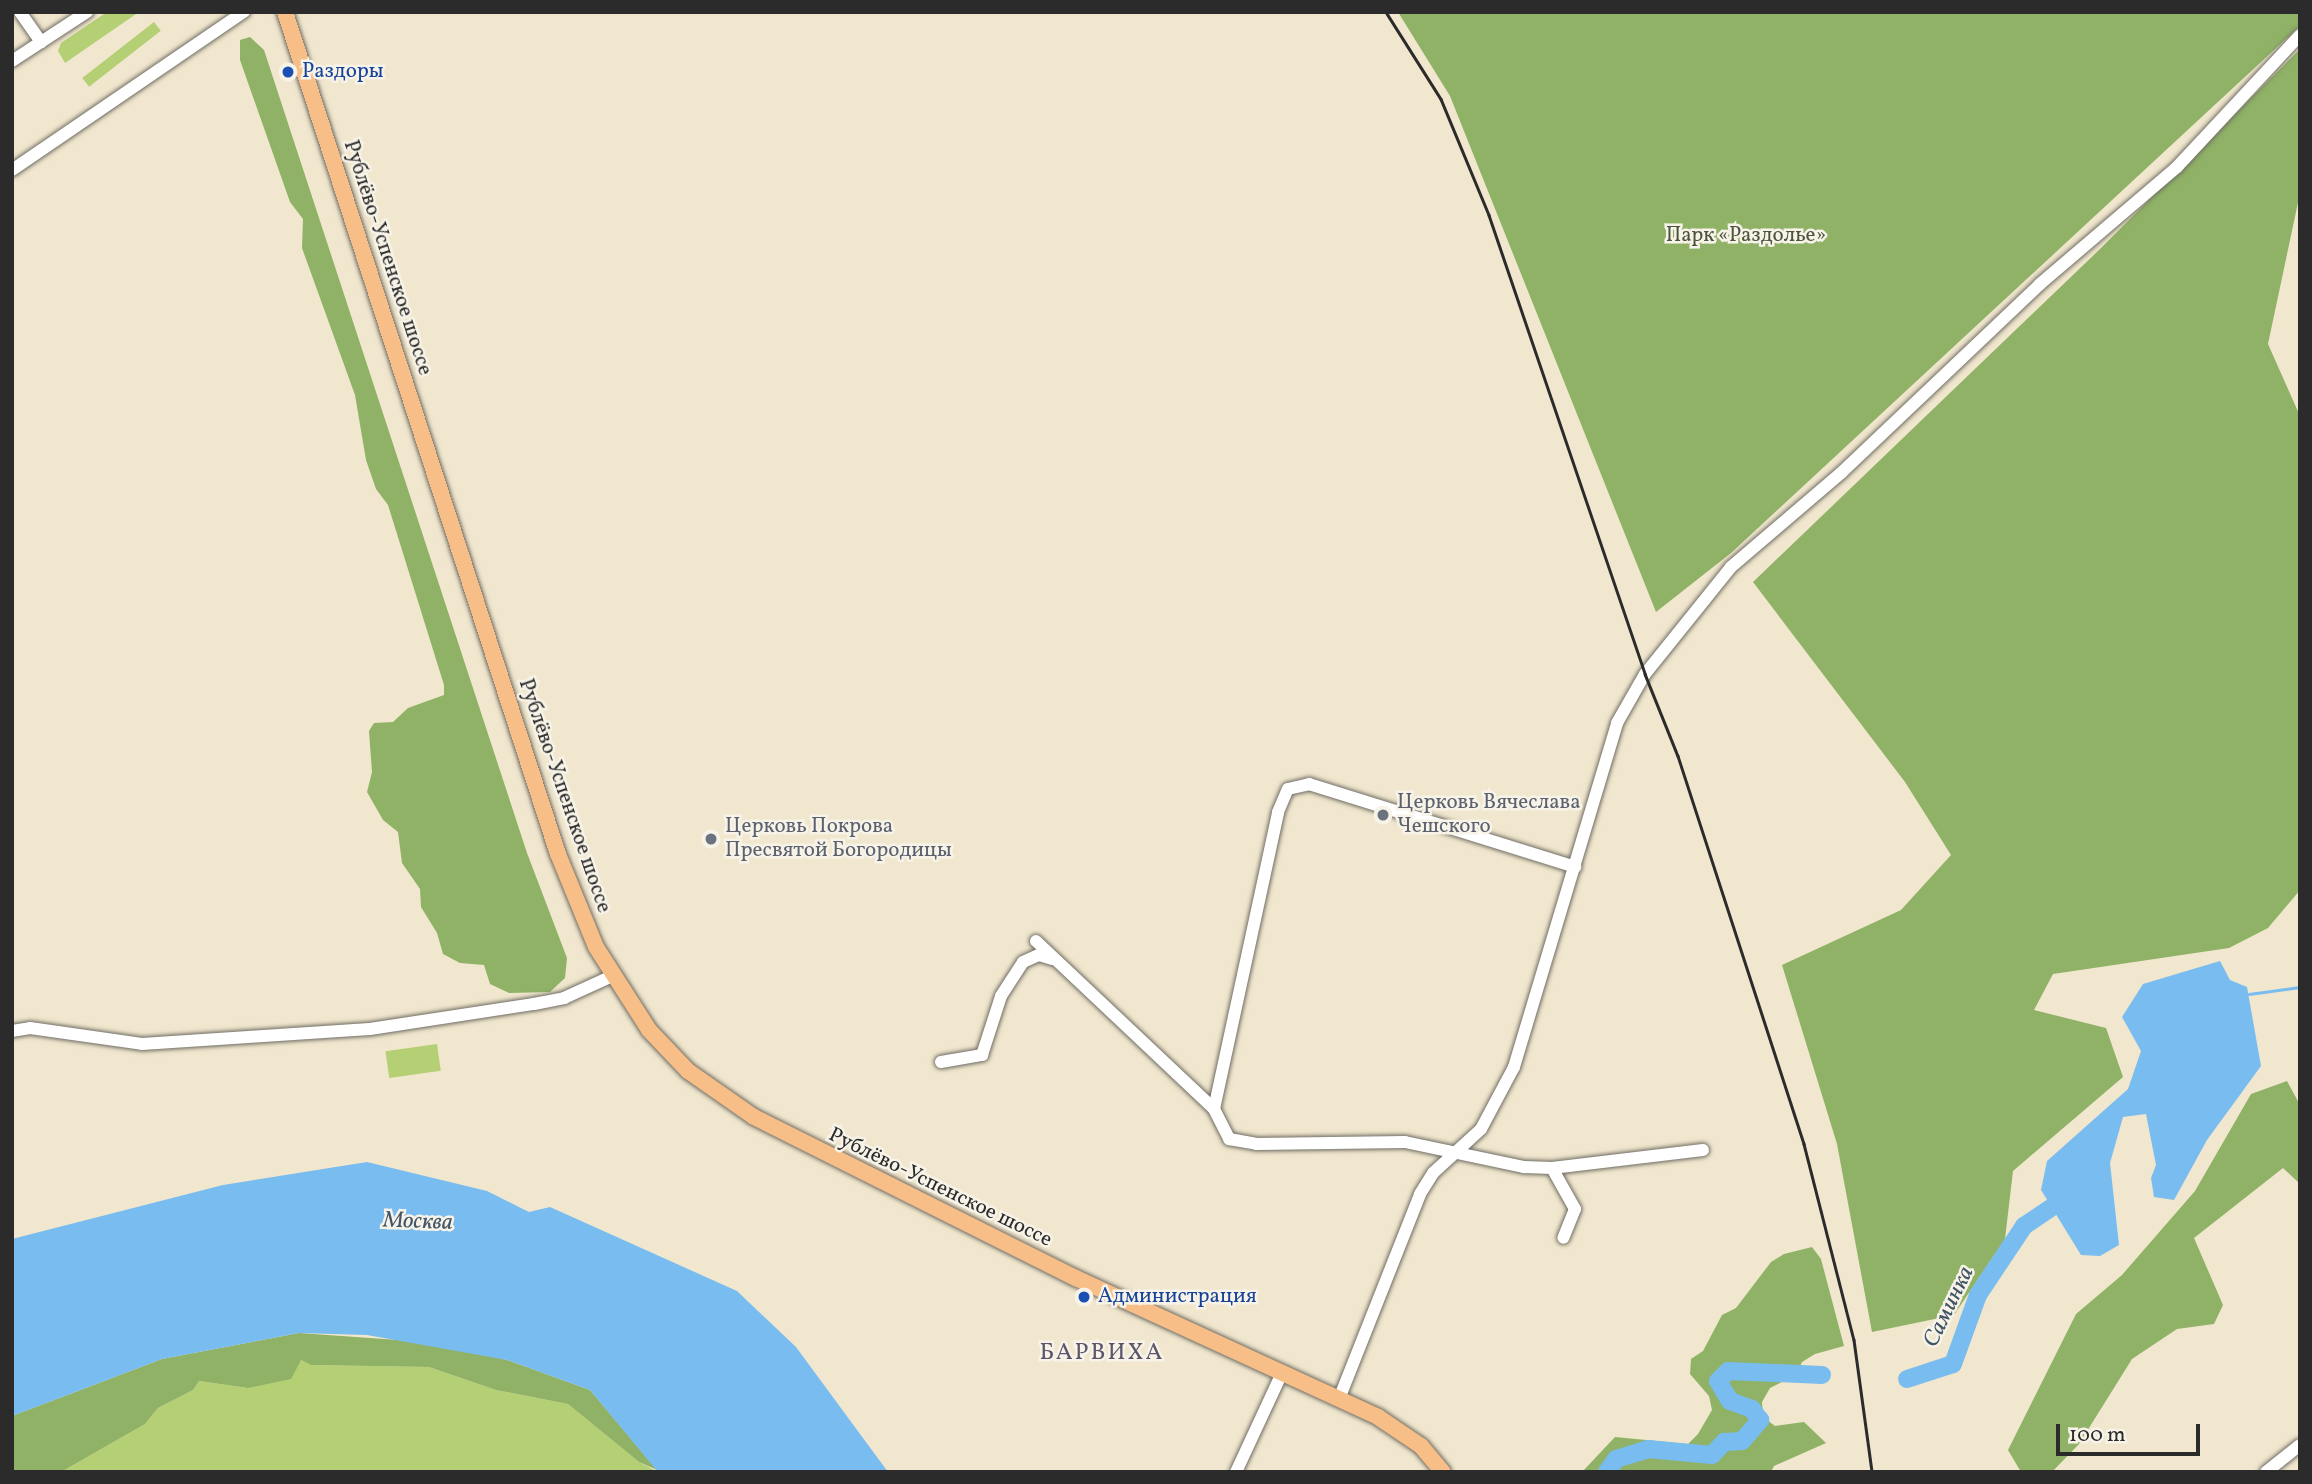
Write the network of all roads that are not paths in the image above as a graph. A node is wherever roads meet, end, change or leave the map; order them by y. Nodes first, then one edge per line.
1 (20, 12) edge
2 (87, 12) edge
3 (244, 12) edge
4 (285, 12) edge
5 (2296, 38) edge
6 (41, 42) junction
7 (12, 61) edge
8 (12, 170) edge
9 (1575, 867) junction
10 (1035, 941) dead end
11 (1055, 960) junction
12 (612, 976) junction
13 (12, 1031) edge
14 (941, 1062) dead end
15 (1214, 1109) junction
16 (1703, 1150) dead end
17 (1458, 1152) junction
18 (1552, 1168) junction
19 (1563, 1238) dead end
20 (1282, 1373) junction
21 (1339, 1399) junction
22 (2300, 1445) edge
23 (1236, 1472) edge
24 (1443, 1472) edge
25 (2266, 1472) edge

1 - 6 street
2 - 6 street
3 - 8 street
4 - 12 main road, Рублёво-Успенское шоссе
5 - 9 street
6 - 7 street
9 - 15 street
9 - 17 street
10 - 11 street
11 - 14 street
11 - 15 street
12 - 13 street
12 - 20 main road, Рублёво-Успенское шоссе
15 - 17 street
16 - 18 street
17 - 18 street
17 - 21 street
18 - 19 street
20 - 21 main road, Рублёво-Успенское шоссе
20 - 23 street
21 - 24 main road, Рублёво-Успенское шоссе
22 - 25 street

